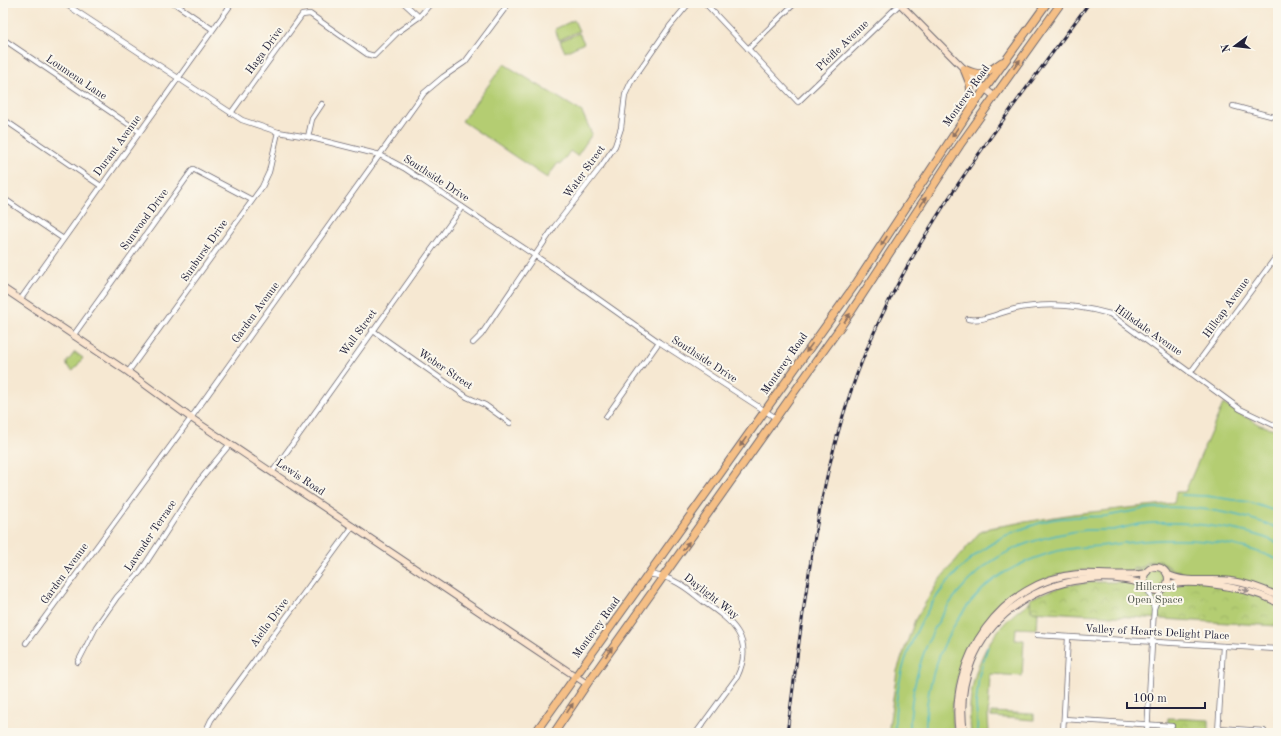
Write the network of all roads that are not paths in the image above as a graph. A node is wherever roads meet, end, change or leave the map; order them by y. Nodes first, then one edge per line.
1 (64, 3) edge
2 (174, 3) edge
3 (232, 3) edge
4 (404, 3) edge
5 (430, 3) edge
6 (510, 3) edge
7 (689, 3) edge
8 (705, 3) edge
9 (795, 3) edge
10 (901, 3) edge
11 (1047, 3) edge
12 (1061, 3) edge
13 (419, 17) junction
14 (212, 30) junction
15 (3, 39) edge
16 (748, 49) junction
17 (1006, 60) junction
18 (964, 69) junction
19 (178, 79) junction
20 (985, 89) junction
21 (994, 96) junction
22 (322, 104) dead end
23 (1233, 106) dead end
24 (972, 107) junction
25 (231, 112) junction
26 (1278, 118) edge
27 (3, 119) edge
28 (140, 132) junction
29 (278, 132) junction
30 (308, 137) junction
31 (380, 155) junction
32 (101, 186) junction
33 (3, 198) edge
34 (252, 200) junction
35 (462, 207) junction
36 (62, 238) junction
37 (1278, 254) edge
38 (536, 256) junction
39 (869, 264) junction
40 (879, 270) junction
41 (3, 288) edge
42 (20, 300) junction
43 (968, 319) dead end
44 (372, 330) junction
45 (73, 336) junction
46 (659, 342) junction
47 (473, 343) dead end
48 (128, 372) junction
49 (1190, 373) junction
50 (765, 410) junction
51 (606, 417) dead end
52 (191, 418) junction
53 (776, 418) junction
54 (510, 423) dead end
55 (1278, 427) edge
56 (230, 444) junction
57 (273, 471) junction
58 (353, 526) junction
59 (1147, 572) junction
60 (650, 574) junction
61 (1167, 574) junction
62 (663, 577) junction
63 (1147, 586) junction
64 (1164, 587) junction
65 (1278, 596) edge
66 (1278, 603) edge
67 (1154, 608) junction
68 (1037, 635) dead end
69 (1068, 637) junction
70 (26, 642) dead end
71 (1152, 642) junction
72 (1223, 646) junction
73 (1276, 649) dead end
74 (78, 662) dead end
75 (576, 677) junction
76 (587, 684) junction
77 (1064, 719) junction
78 (1147, 724) junction
79 (1172, 726) dead end
80 (1218, 730) edge
81 (1264, 731) dead end
82 (205, 733) edge
83 (535, 733) edge
84 (554, 733) edge
85 (696, 733) edge
86 (959, 733) edge
87 (964, 733) edge
88 (1063, 733) edge
89 (1146, 733) edge

1 - 19 street, Southside Drive
2 - 14 street
3 - 14 street, Durant Avenue
4 - 13 street
5 - 13 street, Haga Drive
6 - 31 street, Garden Avenue
7 - 38 street, Water Street
8 - 16 street
9 - 16 street
10 - 16 street, Pfeifle Avenue
10 - 18 street
11 - 17 main road, Monterey Road
21 -> 12 main road, Monterey Road
13 - 25 street, Haga Drive
14 - 19 street, Durant Avenue
15 - 28 street, Loumena Lane
17 - 18 main road
17 - 20 main road, Monterey Road
18 - 20 street
18 - 24 main road
19 - 25 street, Southside Drive
19 - 28 street, Durant Avenue
20 - 21 street
20 - 24 main road, Monterey Road
40 -> 21 main road, Monterey Road
22 - 30 street
23 - 26 street
24 -> 39 main road, Monterey Road
25 - 29 street, Southside Drive
27 - 32 street
28 - 32 street, Durant Avenue
29 - 30 street, Southside Drive
29 - 34 street, Sunburst Drive
30 - 31 street, Southside Drive
31 - 35 street, Southside Drive
31 - 52 street, Garden Avenue
32 - 36 street, Durant Avenue
33 - 36 street
34 - 45 street, Sunwood Drive
34 - 48 street, Sunburst Drive
35 - 38 street, Southside Drive
35 - 44 street, Wall Street
36 - 42 street, Durant Avenue
37 - 49 street, Hillcap Avenue
38 - 46 street, Southside Drive
38 - 47 street, Water Street
39 - 40 main road
39 -> 50 main road, Monterey Road
53 -> 40 main road, Monterey Road
41 - 42 street, Lewis Road
42 - 45 street, Lewis Road
43 - 49 street, Hillsdale Avenue
44 - 54 street, Weber Street
44 - 57 street, Wall Street
45 - 48 street, Lewis Road
46 - 50 street, Southside Drive
46 - 51 street
48 - 52 street, Lewis Road
49 - 55 street, Hillsdale Avenue
50 - 53 street, Southside Drive
50 -> 60 main road, Monterey Road
52 - 56 street, Lewis Road
52 - 70 street, Garden Avenue
62 -> 53 main road, Monterey Road
56 - 57 street, Lewis Road
56 - 74 street, Lavender Terrace
57 - 58 street, Lewis Road
58 - 75 street, Lewis Road
58 - 82 street, Aiello Drive
59 - 61 street
59 - 63 street
59 - 86 street
60 - 62 street, Daylight Way
60 - 75 main road, Monterey Road
61 - 64 street
61 - 65 street
76 -> 62 main road, Monterey Road
62 - 85 street, Daylight Way
63 - 64 street
63 - 67 street
63 - 87 street
64 -> 66 street
64 - 67 street
67 - 71 street
68 - 69 street, Valley of Hearts Delight Place
69 - 71 street, Valley of Hearts Delight Place
69 - 77 street
71 - 72 street, Valley of Hearts Delight Place
71 - 78 street
72 - 73 street, Valley of Hearts Delight Place
72 - 80 street
75 - 76 street, Lewis Road
75 - 83 main road, Monterey Road
84 -> 76 main road, Monterey Road
77 - 78 street
77 - 88 street
78 - 79 street
78 - 89 street
80 - 81 street

